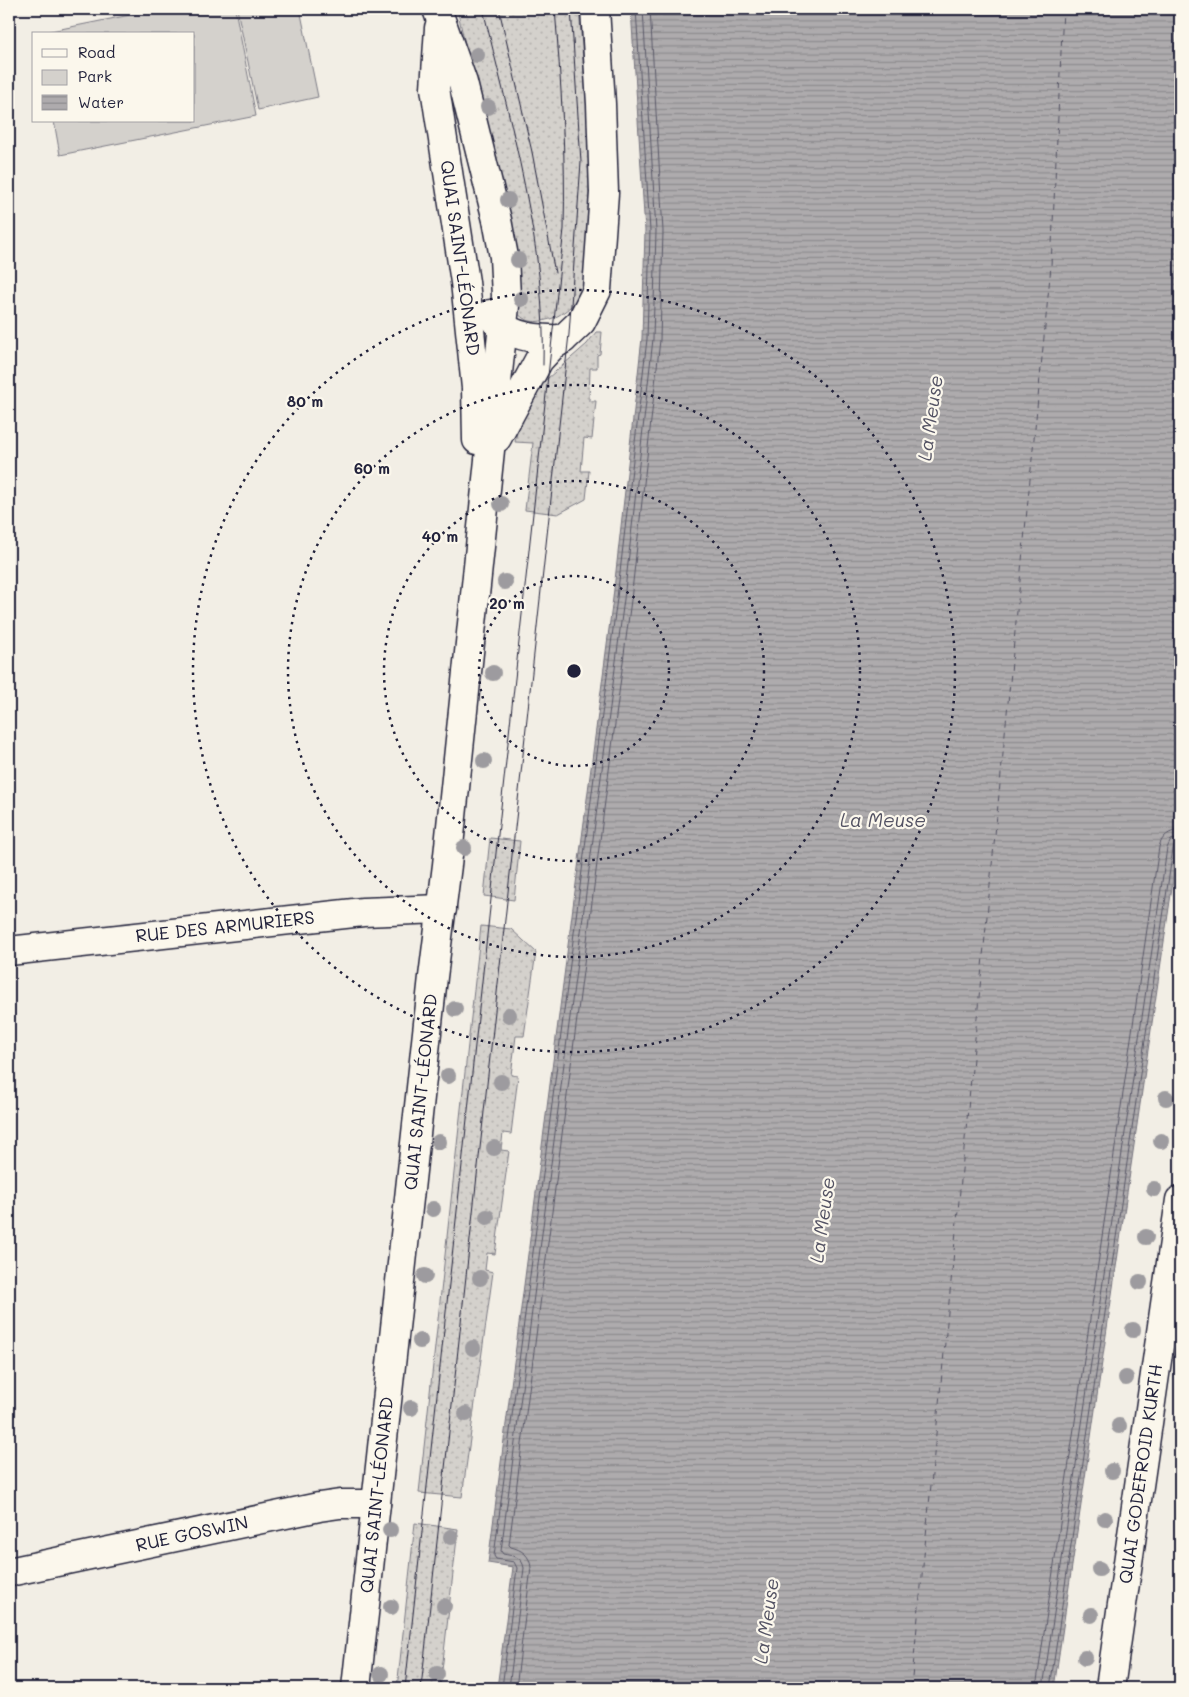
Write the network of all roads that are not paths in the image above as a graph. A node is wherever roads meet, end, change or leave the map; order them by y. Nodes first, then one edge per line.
1 (594, 9) edge
2 (438, 13) edge
3 (456, 217) junction
4 (502, 327) junction
5 (563, 339) junction
6 (491, 448) junction
7 (486, 497) junction
8 (442, 909) junction
9 (9, 951) edge
10 (1180, 1200) edge
11 (1176, 1259) edge
12 (376, 1504) junction
13 (9, 1572) edge
14 (356, 1688) edge
15 (1110, 1688) edge

1 - 5 main road, QUAI SAINT-LÉONARD
2 - 3 main road, QUAI SAINT-LÉONARD
2 - 4 main road, QUAI SAINT-LÉONARD
3 - 4 main road
3 - 7 main road, QUAI SAINT-LÉONARD
4 - 5 main road
4 - 6 main road, QUAI SAINT-LÉONARD
5 - 6 main road, QUAI SAINT-LÉONARD
6 - 7 main road, QUAI SAINT-LÉONARD
7 - 8 main road, QUAI SAINT-LÉONARD
8 - 9 main road, RUE DES ARMURIERS
8 - 12 main road, QUAI SAINT-LÉONARD
10 - 11 main road, QUAI GODEFROID KURTH
11 - 15 main road, QUAI GODEFROID KURTH
12 - 13 main road, RUE GOSWIN
12 - 14 main road, QUAI SAINT-LÉONARD

